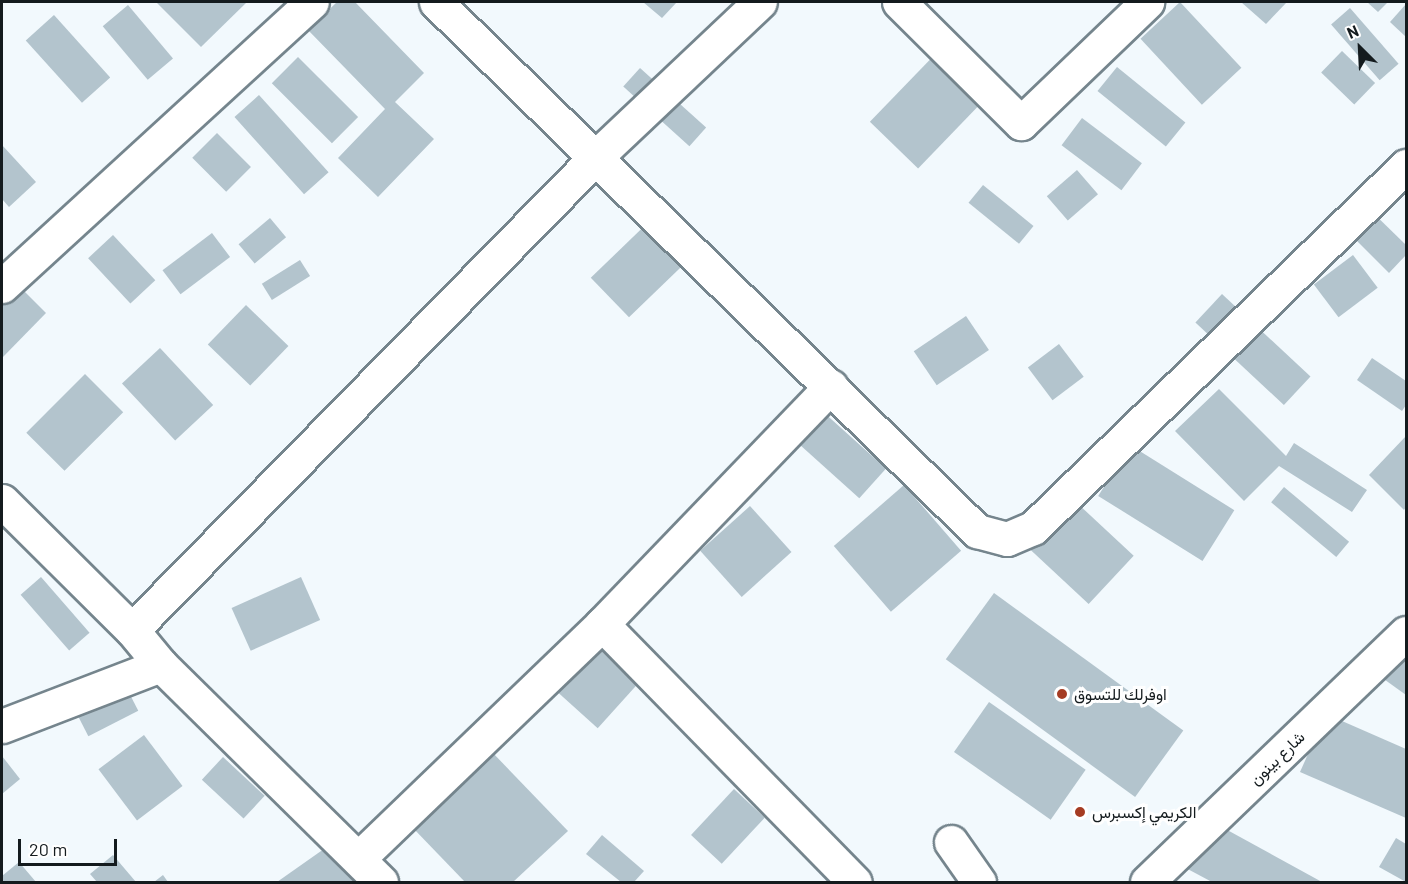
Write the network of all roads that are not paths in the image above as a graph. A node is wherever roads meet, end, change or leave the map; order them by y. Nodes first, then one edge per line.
1 (312, 2) edge
2 (436, 2) edge
3 (760, 2) edge
4 (899, 2) edge
5 (1148, 2) edge
6 (597, 156) junction
7 (1407, 166) edge
8 (2, 286) edge
9 (831, 386) junction
10 (2, 501) edge
11 (602, 624) junction
12 (132, 630) junction
13 (1407, 633) edge
14 (161, 665) junction
15 (2, 726) edge
16 (951, 842) dead end
17 (359, 858) junction
18 (381, 882) edge
19 (855, 882) edge
20 (979, 882) edge
21 (1147, 882) edge

1 - 8 street
2 - 6 street
3 - 6 street
4 - 5 street
6 - 9 street
6 - 12 street
7 - 9 street
9 - 11 street
10 - 12 street
11 - 17 street
11 - 19 street
12 - 14 street
13 - 21 street, شارع بينون
14 - 15 street
14 - 17 street
16 - 20 street
17 - 18 street

